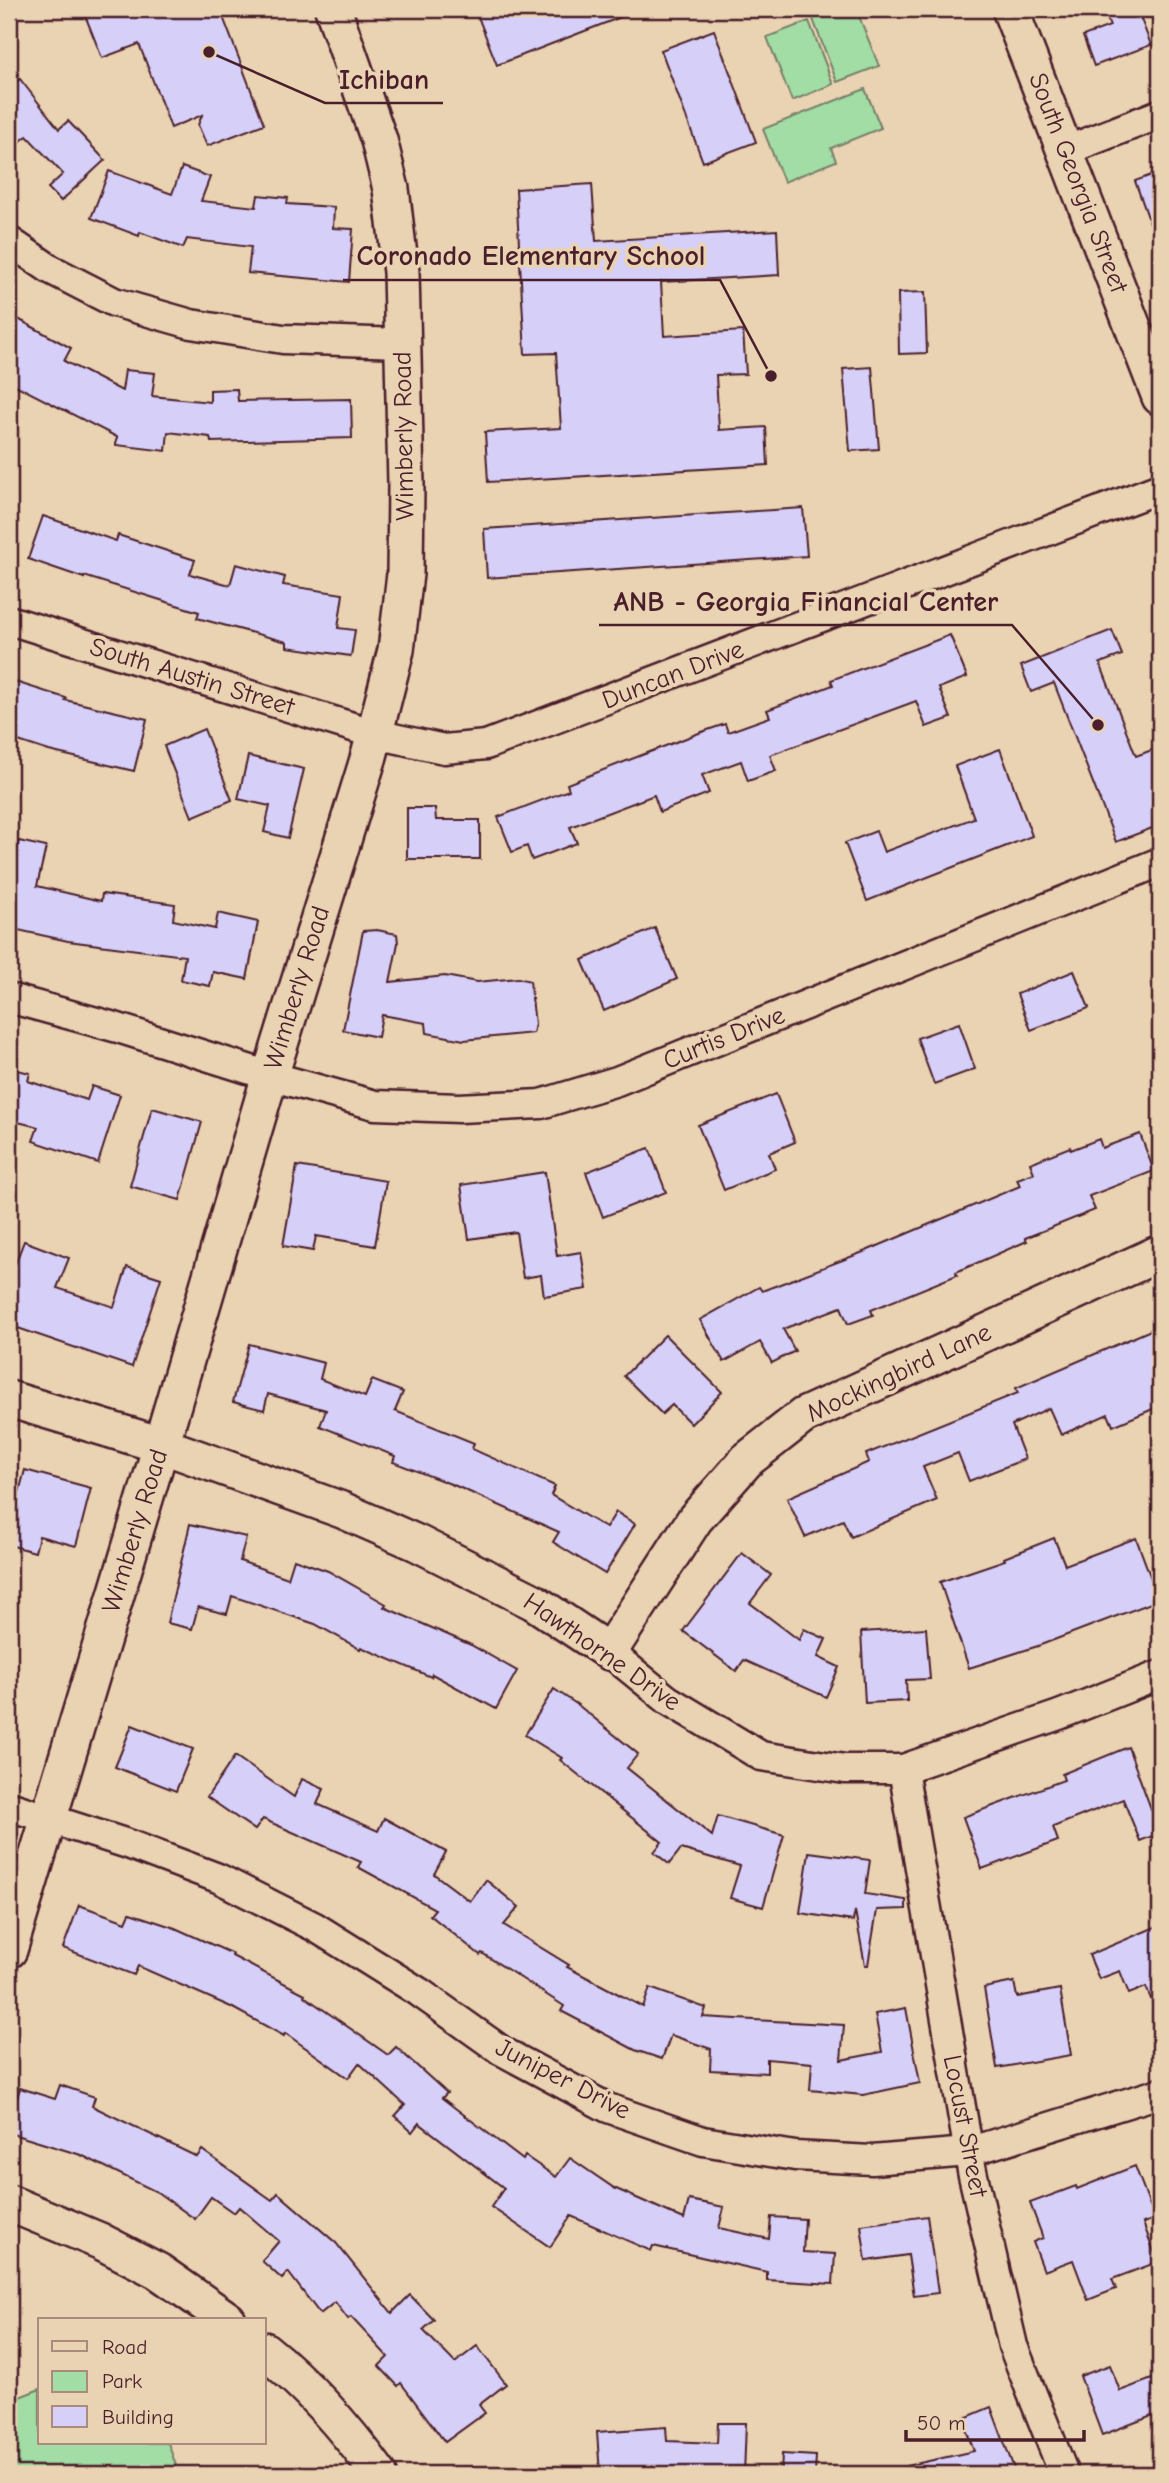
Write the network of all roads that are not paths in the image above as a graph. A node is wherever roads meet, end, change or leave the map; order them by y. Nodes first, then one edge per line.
1 (333, 9) edge
2 (1010, 9) edge
3 (1160, 114) edge
4 (1065, 151) junction
5 (9, 241) edge
6 (402, 343) junction
7 (1160, 397) edge
8 (1160, 488) edge
9 (9, 620) edge
10 (375, 734) junction
11 (1160, 862) edge
12 (9, 998) edge
13 (270, 1076) junction
14 (1160, 1253) edge
15 (9, 1399) edge
16 (161, 1445) junction
17 (609, 1652) junction
18 (1160, 1675) edge
19 (903, 1769) junction
20 (9, 1807) edge
21 (48, 1819) junction
22 (9, 1950) edge
23 (1160, 2093) edge
24 (968, 2152) junction
25 (9, 2203) edge
26 (225, 2318) edge
27 (266, 2352) edge
28 (379, 2474) edge
29 (1065, 2474) edge

1 - 6 main road, Wimberly Road
2 - 4 main road, South Georgia Street
3 - 4 street
4 - 7 main road, South Georgia Street
5 - 6 street
6 - 10 main road, Wimberly Road
8 - 10 street, Duncan Drive
9 - 10 street, South Austin Street
10 - 13 main road, Wimberly Road
11 - 13 street, Curtis Drive
12 - 13 street, Curtis Drive
13 - 16 main road, Wimberly Road
14 - 17 main road, Mockingbird Lane
15 - 16 main road, Hawthorne Drive
16 - 17 main road, Hawthorne Drive
16 - 21 main road, Wimberly Road
17 - 19 street, Hawthorne Drive
18 - 19 street, Hawthorne Drive
19 - 24 street, Locust Street
20 - 21 street, Juniper Drive
21 - 22 main road, Wimberly Road
21 - 24 street, Juniper Drive
23 - 24 street, Juniper Drive
24 - 29 street, Locust Street
25 - 26 main road
27 - 28 main road

